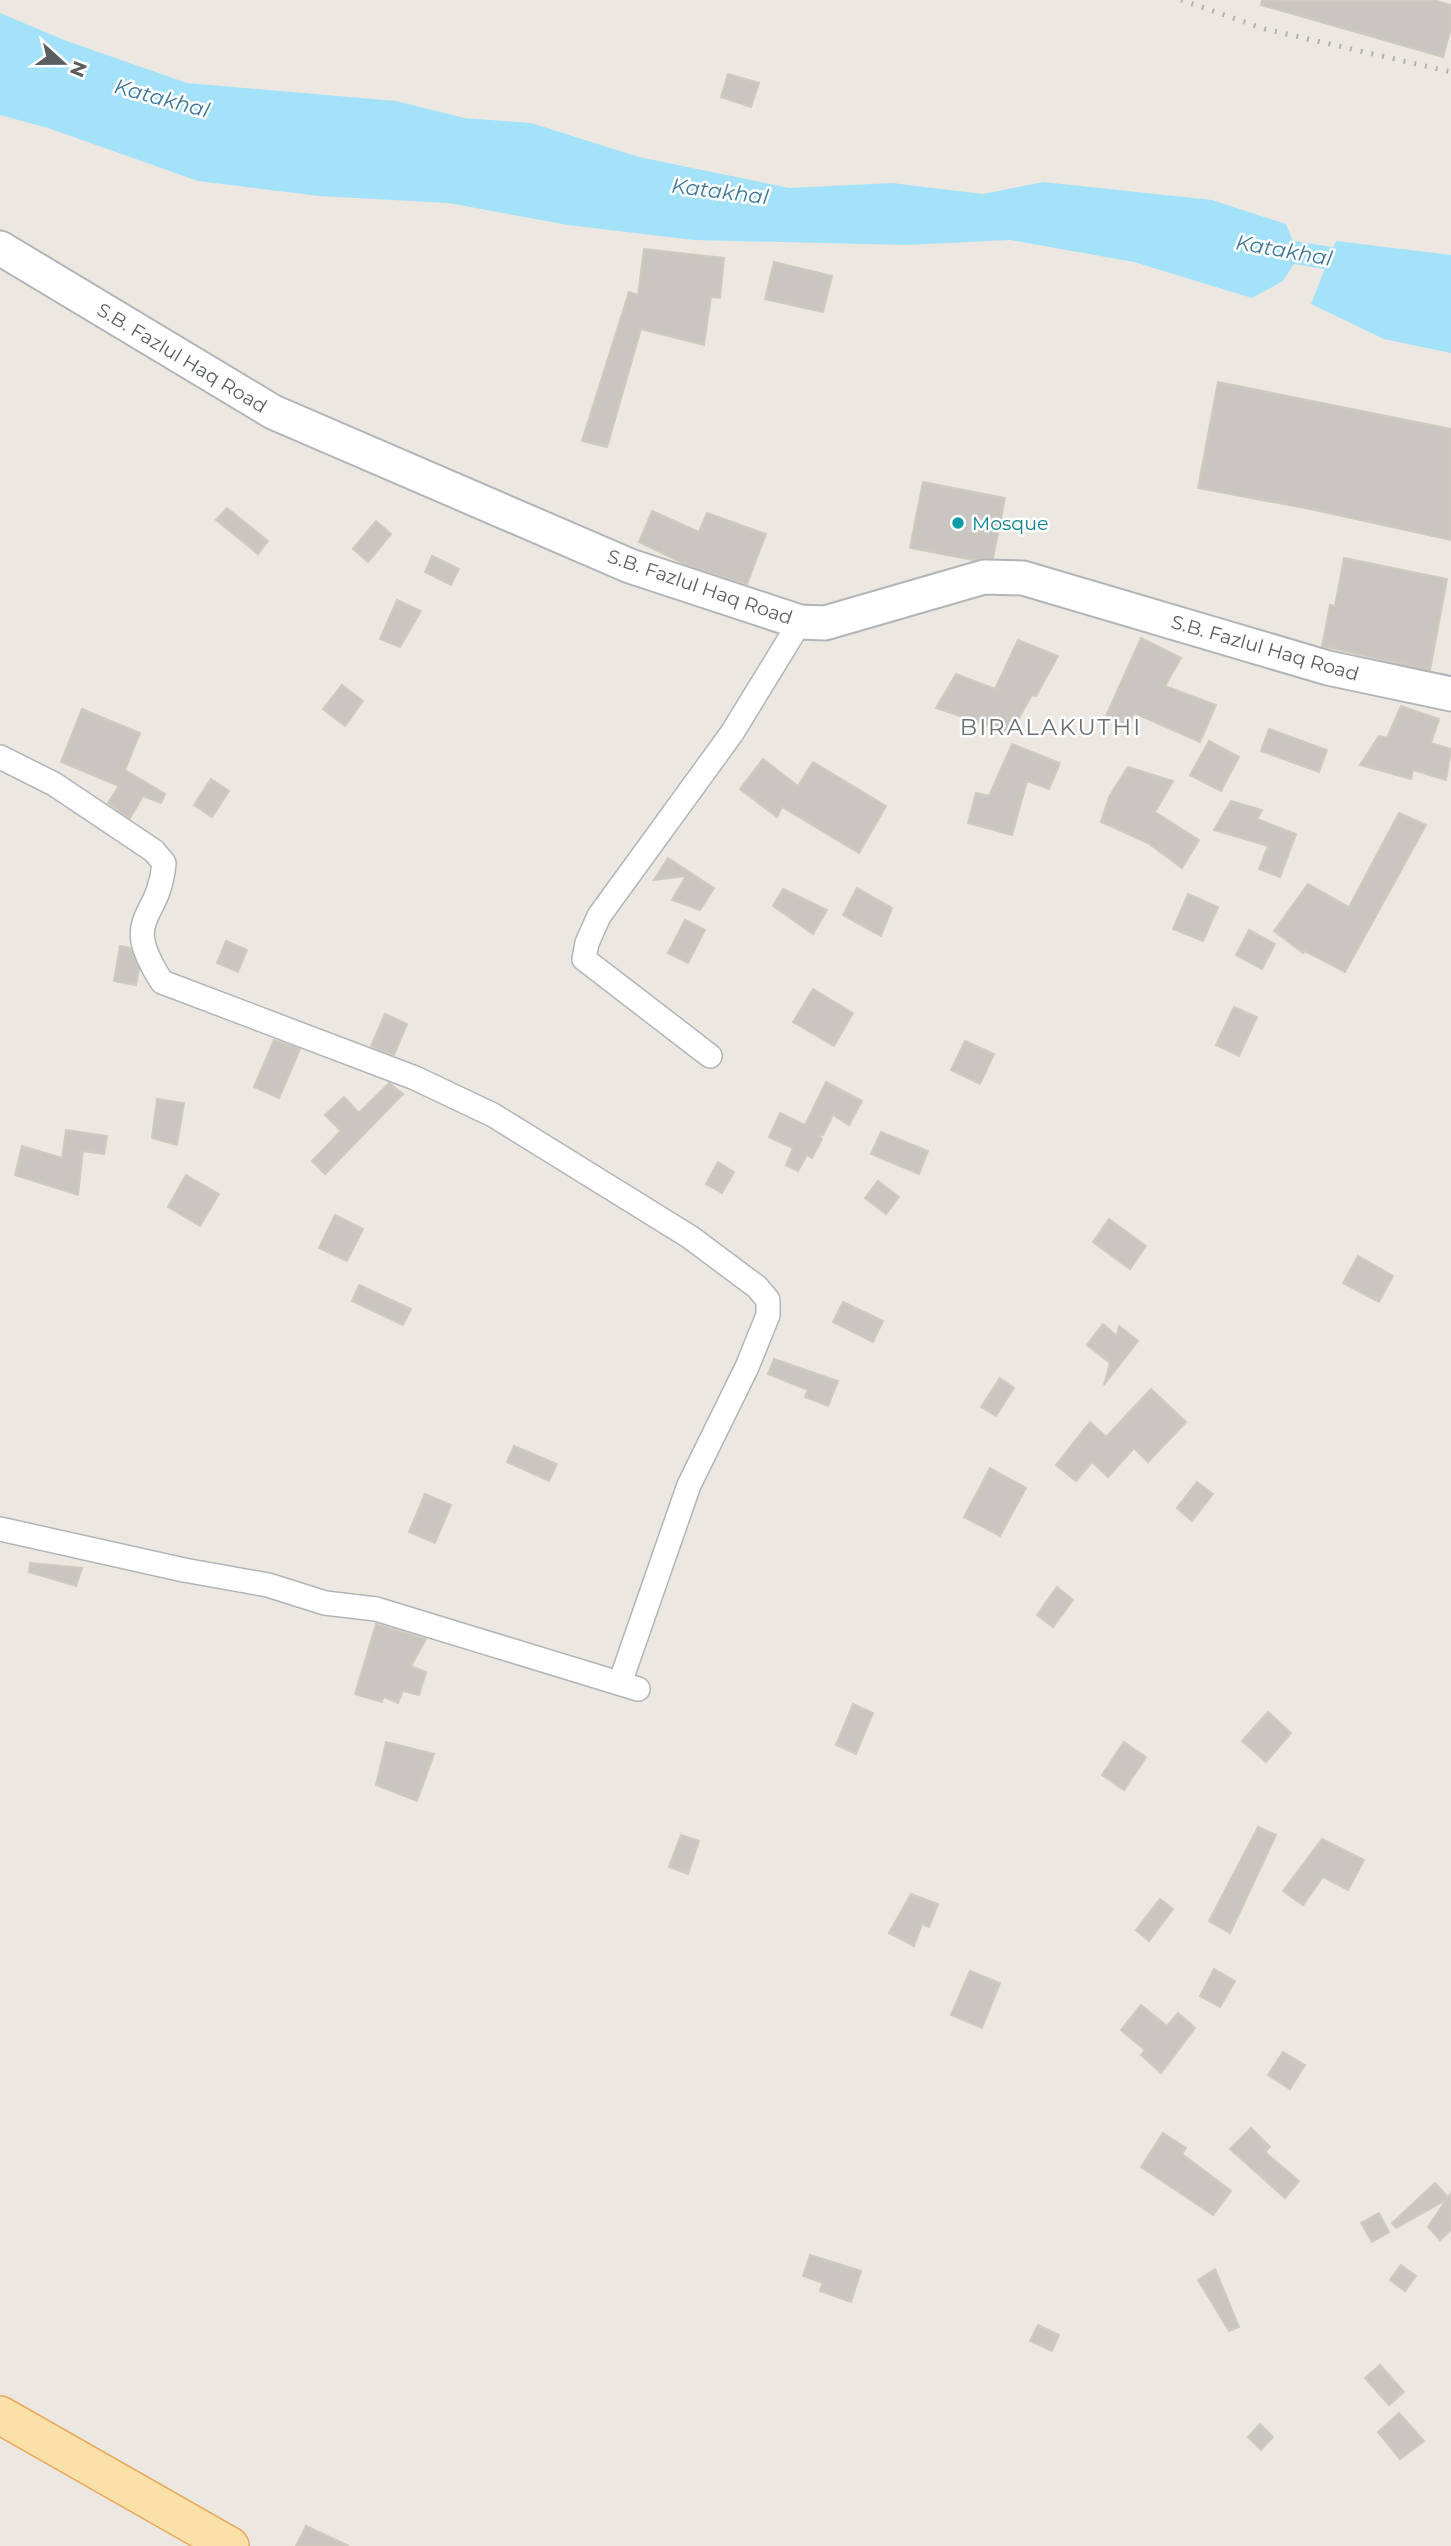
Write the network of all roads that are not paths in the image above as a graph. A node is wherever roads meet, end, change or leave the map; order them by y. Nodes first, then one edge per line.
1 (0, 248) edge
2 (800, 622) junction
3 (1451, 694) edge
4 (0, 757) edge
5 (710, 1056) dead end
6 (0, 1529) edge
7 (0, 2415) edge
8 (230, 2546) edge

1 - 2 main road, S.B. Fazlul Haq Road
2 - 3 main road, S.B. Fazlul Haq Road
2 - 5 street
4 - 6 street
7 - 8 main road

